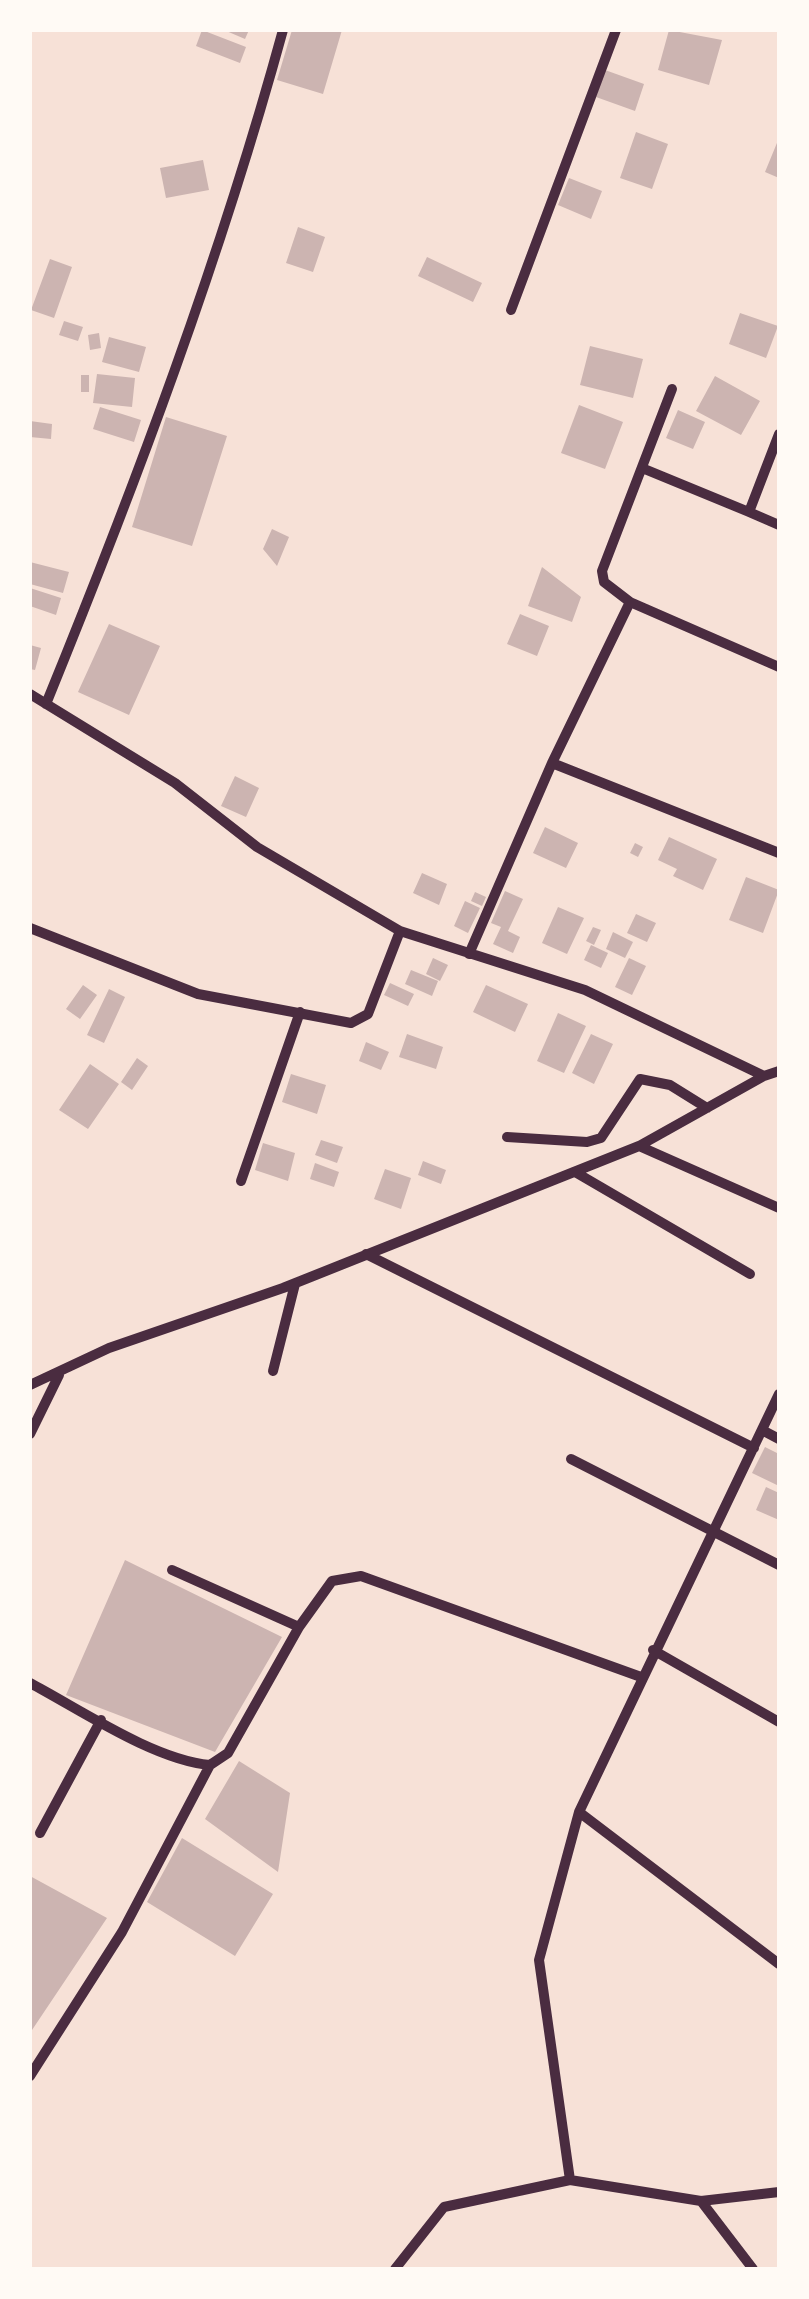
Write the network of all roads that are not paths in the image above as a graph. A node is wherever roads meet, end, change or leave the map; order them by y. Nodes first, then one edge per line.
1 (283, 30) edge
2 (616, 30) edge
3 (511, 310) dead end
4 (672, 389) dead end
5 (779, 434) edge
6 (642, 468) junction
7 (749, 512) junction
8 (779, 525) edge
9 (630, 602) junction
10 (779, 667) edge
11 (30, 694) edge
12 (46, 704) junction
13 (552, 763) junction
14 (779, 853) edge
15 (30, 928) edge
16 (400, 931) junction
17 (469, 954) junction
18 (300, 1012) junction
19 (779, 1070) edge
20 (764, 1076) junction
21 (707, 1108) junction
22 (507, 1137) dead end
23 (639, 1146) junction
24 (575, 1172) junction
25 (241, 1181) dead end
26 (779, 1208) edge
27 (366, 1254) junction
28 (750, 1274) dead end
29 (295, 1284) junction
30 (273, 1370) dead end
31 (60, 1374) junction
32 (30, 1385) edge
33 (779, 1394) edge
34 (762, 1430) junction
35 (30, 1434) edge
36 (779, 1439) edge
37 (754, 1448) junction
38 (572, 1459) dead end
39 (710, 1531) junction
40 (779, 1566) edge
41 (172, 1570) dead end
42 (299, 1626) junction
43 (653, 1650) junction
44 (641, 1678) junction
45 (30, 1684) edge
46 (100, 1720) junction
47 (779, 1722) edge
48 (210, 1765) junction
49 (579, 1812) junction
50 (40, 1832) dead end
51 (779, 1964) edge
52 (30, 2076) edge
53 (570, 2180) junction
54 (779, 2192) edge
55 (700, 2202) junction
56 (395, 2269) edge
57 (753, 2269) edge

1 - 12 street
2 - 3 street
4 - 6 street
5 - 7 street
6 - 7 street
6 - 9 street
7 - 8 street
9 - 10 street
9 - 13 street
11 - 12 street
12 - 16 street
13 - 14 street
13 - 17 street
15 - 18 street
16 - 17 street
16 - 18 street
17 - 20 street
18 - 25 street
19 - 20 street
20 - 21 street
21 - 22 street
21 - 23 street
23 - 24 street
23 - 26 street
24 - 27 street
24 - 28 street
27 - 29 street
27 - 37 street
29 - 30 street
29 - 31 street
31 - 32 street
31 - 35 street
33 - 34 street
34 - 36 street
34 - 37 street
37 - 39 street
38 - 39 street
39 - 40 street
39 - 43 street
41 - 42 street
42 - 44 street
42 - 48 street
43 - 44 street
43 - 47 street
44 - 49 street
45 - 46 street
46 - 48 street
46 - 50 street
48 - 52 street
49 - 51 street
49 - 53 street
53 - 55 street
53 - 56 street
54 - 55 street
55 - 57 street

